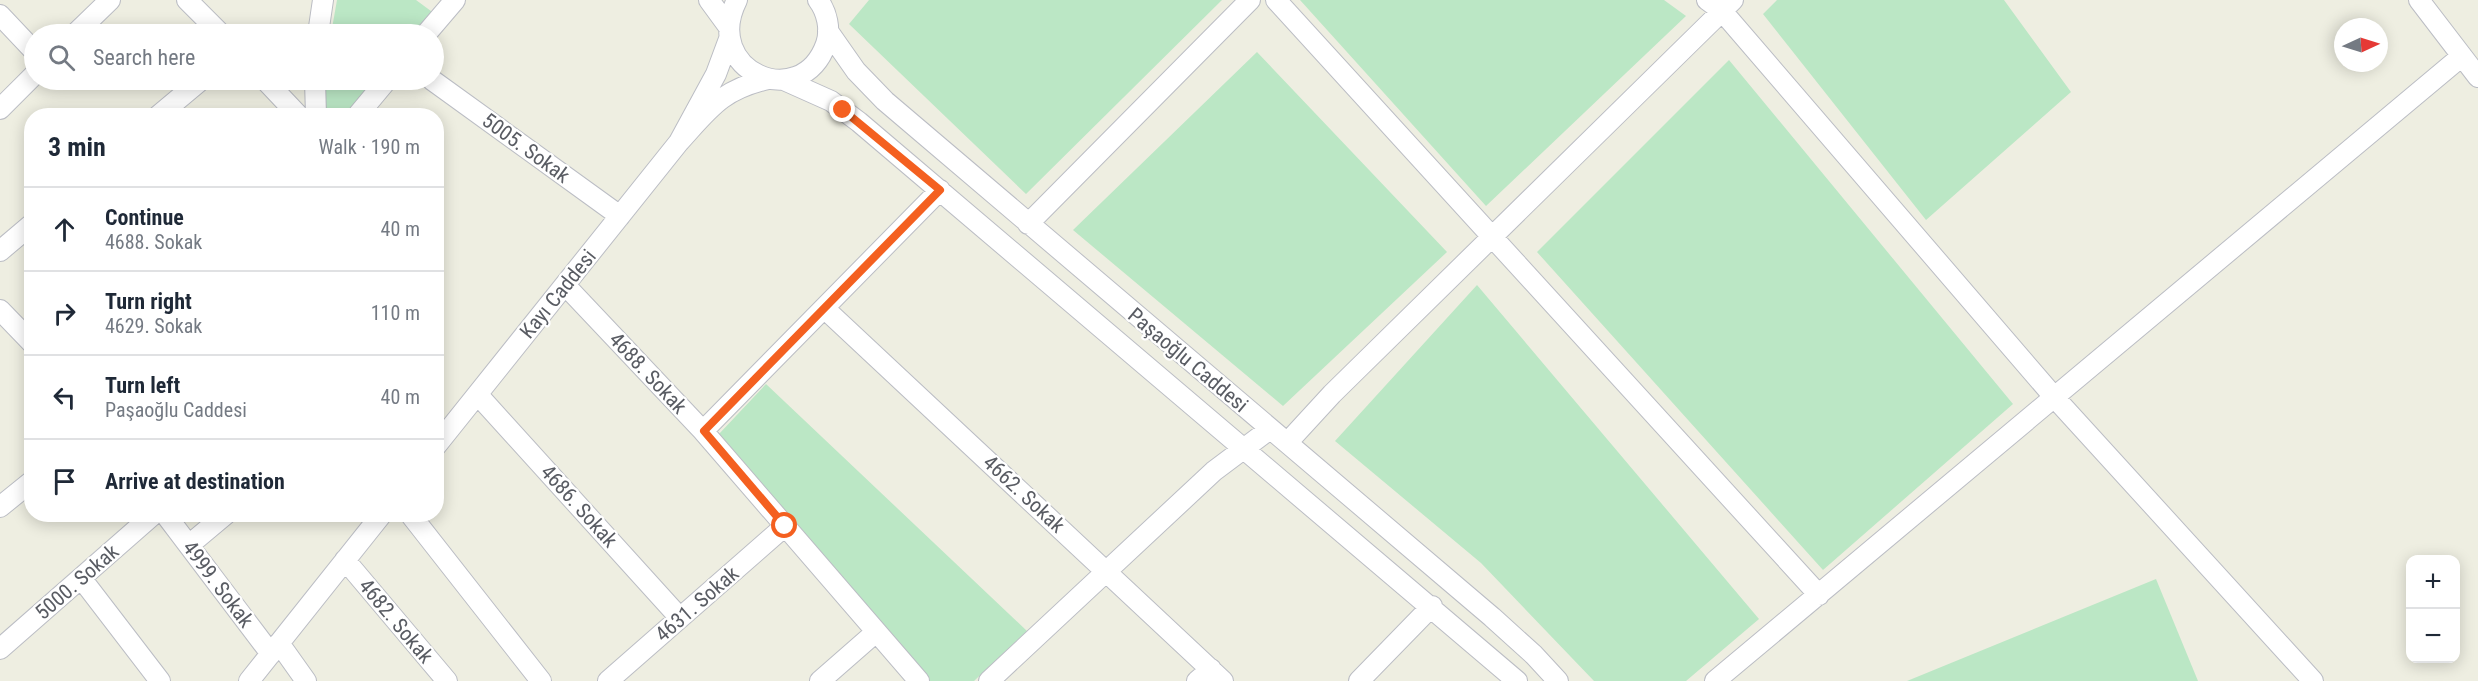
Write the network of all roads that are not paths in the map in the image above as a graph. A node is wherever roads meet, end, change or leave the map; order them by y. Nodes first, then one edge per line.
1 (110, 0) edge
2 (187, 0) edge
3 (323, 0) edge
4 (455, 0) edge
5 (710, 0) edge
6 (737, 0) edge
7 (1250, 0) edge
8 (1276, 0) edge
9 (2419, 0) edge
10 (1720, 4) edge
11 (827, 12) edge
12 (0, 15) edge
13 (85, 24) edge
14 (211, 24) edge
15 (319, 24) edge
16 (435, 24) edge
17 (729, 32) junction
18 (24, 40) edge
19 (2462, 56) junction
20 (2478, 77) edge
21 (776, 80) junction
22 (24, 85) edge
23 (444, 89) edge
24 (193, 90) edge
25 (274, 90) edge
26 (315, 90) edge
27 (379, 90) edge
28 (180, 108) edge
29 (291, 108) edge
30 (316, 108) edge
31 (364, 108) edge
32 (0, 109) edge
33 (679, 142) junction
34 (940, 190) junction
35 (620, 216) junction
36 (1028, 224) junction
37 (24, 231) edge
38 (1492, 237) junction
39 (0, 251) edge
40 (565, 285) junction
41 (824, 308) junction
42 (4, 321) edge
43 (24, 337) edge
44 (478, 395) junction
45 (2055, 398) junction
46 (1270, 429) junction
47 (704, 431) junction
48 (444, 436) edge
49 (1287, 443) junction
50 (1244, 447) junction
51 (24, 488) edge
52 (0, 507) edge
53 (145, 522) edge
54 (171, 522) edge
55 (216, 522) edge
56 (375, 522) edge
57 (416, 522) edge
58 (785, 526) junction
59 (189, 545) junction
60 (345, 560) junction
61 (1107, 571) junction
62 (81, 578) junction
63 (1819, 596) junction
64 (1432, 606) junction
65 (680, 618) junction
66 (876, 632) junction
67 (275, 648) junction
68 (0, 649) edge
69 (1211, 677) edge
70 (160, 681) edge
71 (249, 681) edge
72 (306, 681) edge
73 (447, 681) edge
74 (541, 681) edge
75 (608, 681) edge
76 (820, 681) edge
77 (919, 681) edge
78 (989, 681) edge
79 (1359, 681) edge
80 (1517, 681) edge
81 (1558, 681) edge
82 (1715, 681) edge
83 (2313, 681) edge

1 - 13 street
2 - 14 street
3 - 15 street
4 - 16 street
5 - 17 street
6 - 17 street, Kayı Caddesi
7 - 36 street
8 - 38 street
9 - 19 street
10 - 38 street
10 - 45 street
11 - 21 street, Kayı Caddesi
11 - 36 street, Paşaoğlu Caddesi
12 - 18 street
17 - 21 street, Paşaoğlu Caddesi
17 - 33 street, Kayı Caddesi
19 - 20 street
19 - 45 street
21 - 33 street, Kayı Caddesi
21 - 34 street, Paşaoğlu Caddesi
22 - 32 street
23 - 35 street, 5005. Sokak
24 - 28 street
25 - 29 street
26 - 30 street
27 - 31 street
33 - 35 street, Kayı Caddesi
34 - 41 street
34 - 50 street, Paşaoğlu Caddesi
35 - 40 street, Kayı Caddesi
36 - 46 street, Paşaoğlu Caddesi
37 - 39 street
38 - 49 street
38 - 63 street
40 - 44 street, Kayı Caddesi
40 - 47 street, 4688. Sokak
41 - 47 street
41 - 61 street, 4662. Sokak
42 - 43 street
44 - 48 street, Kayı Caddesi
44 - 65 street, 4686. Sokak
45 - 63 street
45 - 83 street
46 - 49 street, Paşaoğlu Caddesi
46 - 50 street
47 - 58 street, 4688. Sokak
49 - 81 street, Paşaoğlu Caddesi
50 - 61 street
50 - 64 street, Paşaoğlu Caddesi
51 - 52 street
53 - 62 street, 5000. Sokak
54 - 59 street, 4999. Sokak
55 - 59 street
56 - 60 street
57 - 74 street
58 - 65 street, 4631. Sokak
58 - 66 street, 4688. Sokak
59 - 67 street, 4999. Sokak
60 - 67 street
60 - 73 street, 4682. Sokak
61 - 69 street, 4662. Sokak
61 - 78 street
62 - 68 street, 5000. Sokak
62 - 70 street
63 - 82 street
64 - 79 street
64 - 80 street, Paşaoğlu Caddesi
65 - 75 street, 4631. Sokak
66 - 76 street
66 - 77 street, 4688. Sokak
67 - 71 street
67 - 72 street, 4999. Sokak

